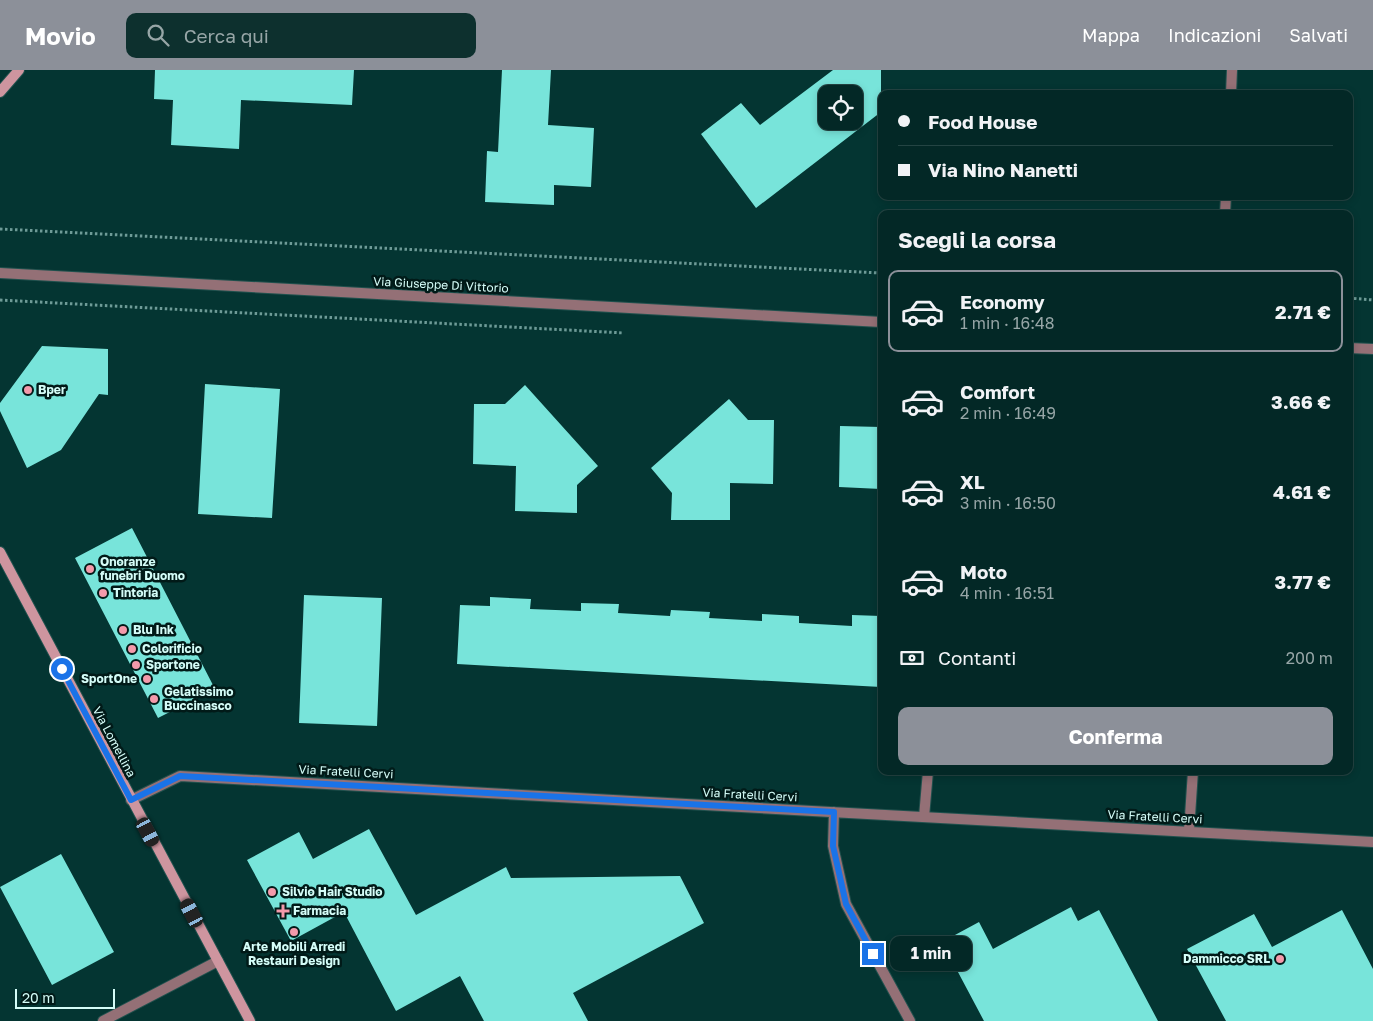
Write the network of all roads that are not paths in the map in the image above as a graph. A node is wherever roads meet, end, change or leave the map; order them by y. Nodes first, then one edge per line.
1 (1232, 70) edge
2 (15, 71) edge
3 (1231, 90) edge
4 (0, 92) edge
5 (0, 274) edge
6 (878, 322) edge
7 (1353, 348) edge
8 (1373, 349) edge
9 (0, 552) edge
10 (928, 775) edge
11 (1192, 775) edge
12 (131, 800) junction
13 (834, 812) junction
14 (924, 817) junction
15 (1189, 831) junction
16 (1373, 842) edge
17 (218, 961) junction
18 (102, 1021) edge
19 (250, 1021) edge
20 (910, 1021) edge

1 - 3 street
2 - 4 main road
5 - 6 street, Via Giuseppe Di Vittorio
7 - 8 street
9 - 12 main road, Via Lomellina
10 - 14 street
11 - 15 street
12 - 13 street, Via Fratelli Cervi
12 - 17 main road, Via Lomellina
13 - 14 street, Via Fratelli Cervi
13 - 20 street
14 - 15 street, Via Fratelli Cervi
15 - 16 street, Via Fratelli Cervi
17 - 18 street
17 - 19 main road, Via Lomellina

